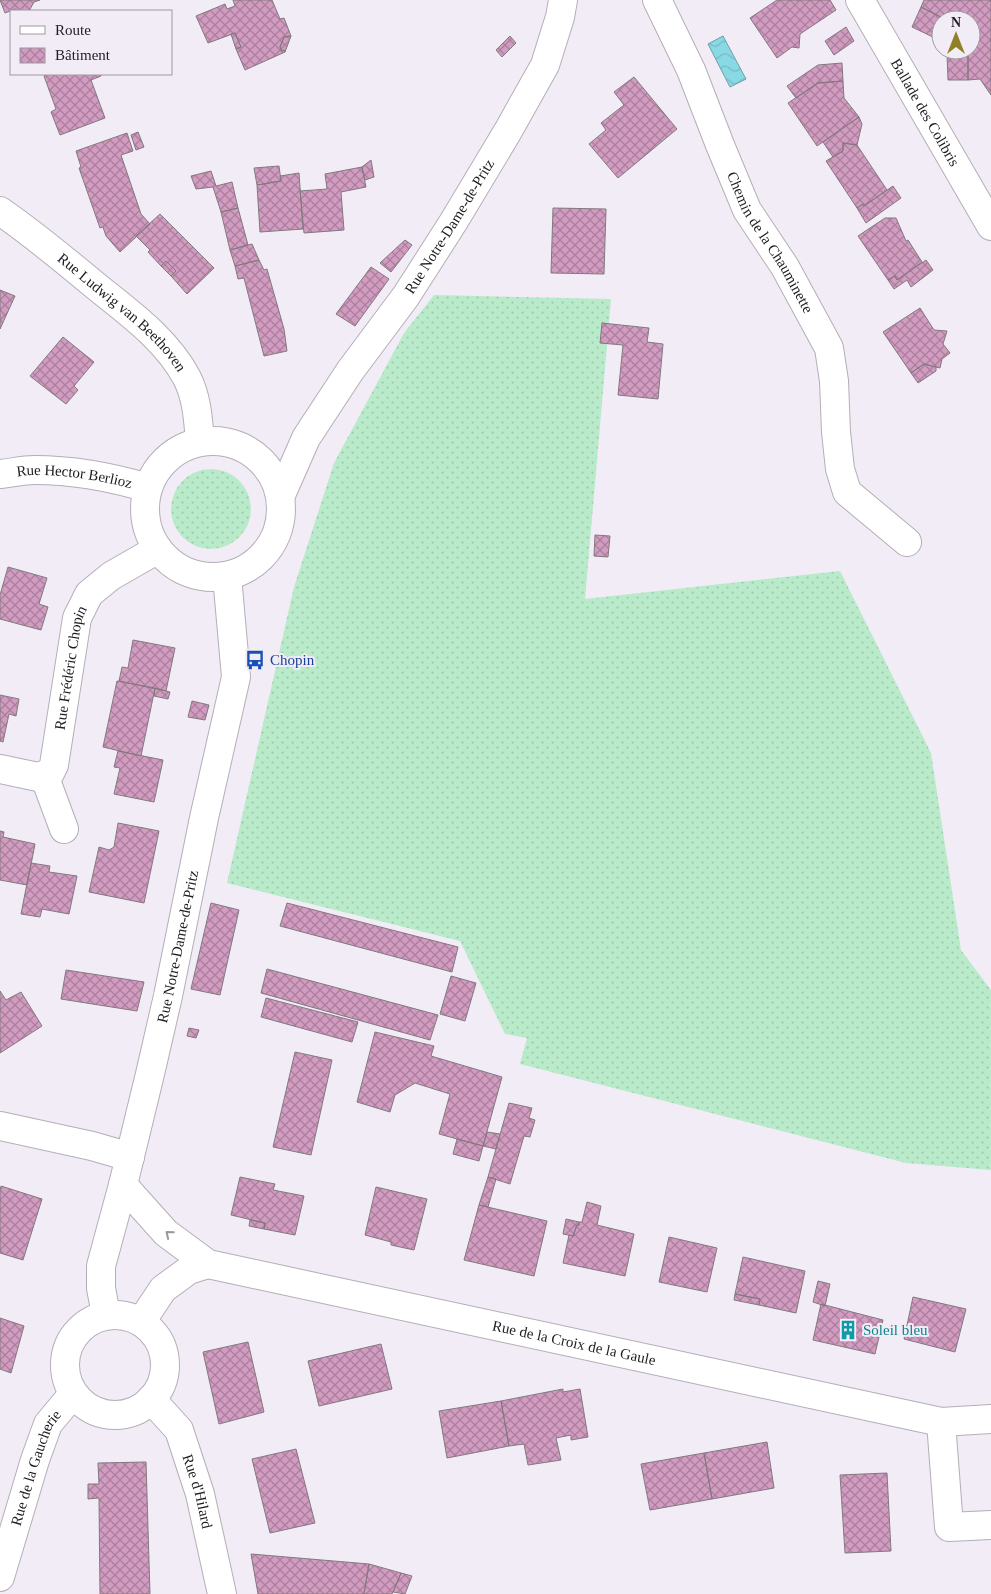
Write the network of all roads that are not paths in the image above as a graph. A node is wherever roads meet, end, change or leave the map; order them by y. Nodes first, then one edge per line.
1 (563, 0) edge
2 (657, 0) edge
3 (860, 0) edge
4 (0, 211) edge
5 (991, 226) edge
6 (306, 438) junction
7 (200, 441) junction
8 (259, 457) junction
9 (0, 474) edge
10 (148, 488) junction
11 (281, 495) junction
12 (907, 542) dead end
13 (158, 549) junction
14 (227, 576) junction
15 (0, 769) edge
16 (44, 775) junction
17 (64, 829) dead end
18 (0, 1126) edge
19 (130, 1157) junction
20 (123, 1185) junction
21 (208, 1264) junction
22 (106, 1315) junction
23 (141, 1322) junction
24 (73, 1394) junction
25 (152, 1399) junction
26 (991, 1419) edge
27 (941, 1422) junction
28 (991, 1525) edge
29 (0, 1577) edge
30 (222, 1594) edge

1 - 6 street, Rue Notre-Dame-de-Pritz
2 - 12 street, Chemin de la Chauminette
3 - 5 street, Ballade des Colibris
4 - 7 street, Rue Ludwig van Beethoven
6 - 8 street
6 - 11 street, Rue Notre-Dame-de-Pritz
7 - 8 street, Rue Notre-Dame-de-Pritz
7 - 10 street, Rue Notre-Dame-de-Pritz
8 - 11 street, Rue Notre-Dame-de-Pritz
9 - 10 street, Rue Hector Berlioz
10 - 13 street, Rue Notre-Dame-de-Pritz
11 - 14 street, Rue Notre-Dame-de-Pritz
13 - 14 street, Rue Notre-Dame-de-Pritz
13 - 16 street, Rue Frédéric Chopin
14 - 19 street, Rue Notre-Dame-de-Pritz
15 - 16 street
16 - 17 street
18 - 19 street
19 - 20 street, Rue Notre-Dame-de-Pritz
21 -> 20 street, Rue de la Croix de la Gaule
20 - 22 street, Rue Notre-Dame-de-Pritz
21 - 23 street
21 - 27 street, Rue de la Croix de la Gaule
22 - 23 street
22 - 24 street
23 - 25 street
24 - 25 street
24 - 29 street, Rue de la Gaucherie
25 - 30 street, Rue d'Hilard
26 - 27 street, Rue de la Croix de la Gaule
27 - 28 street

